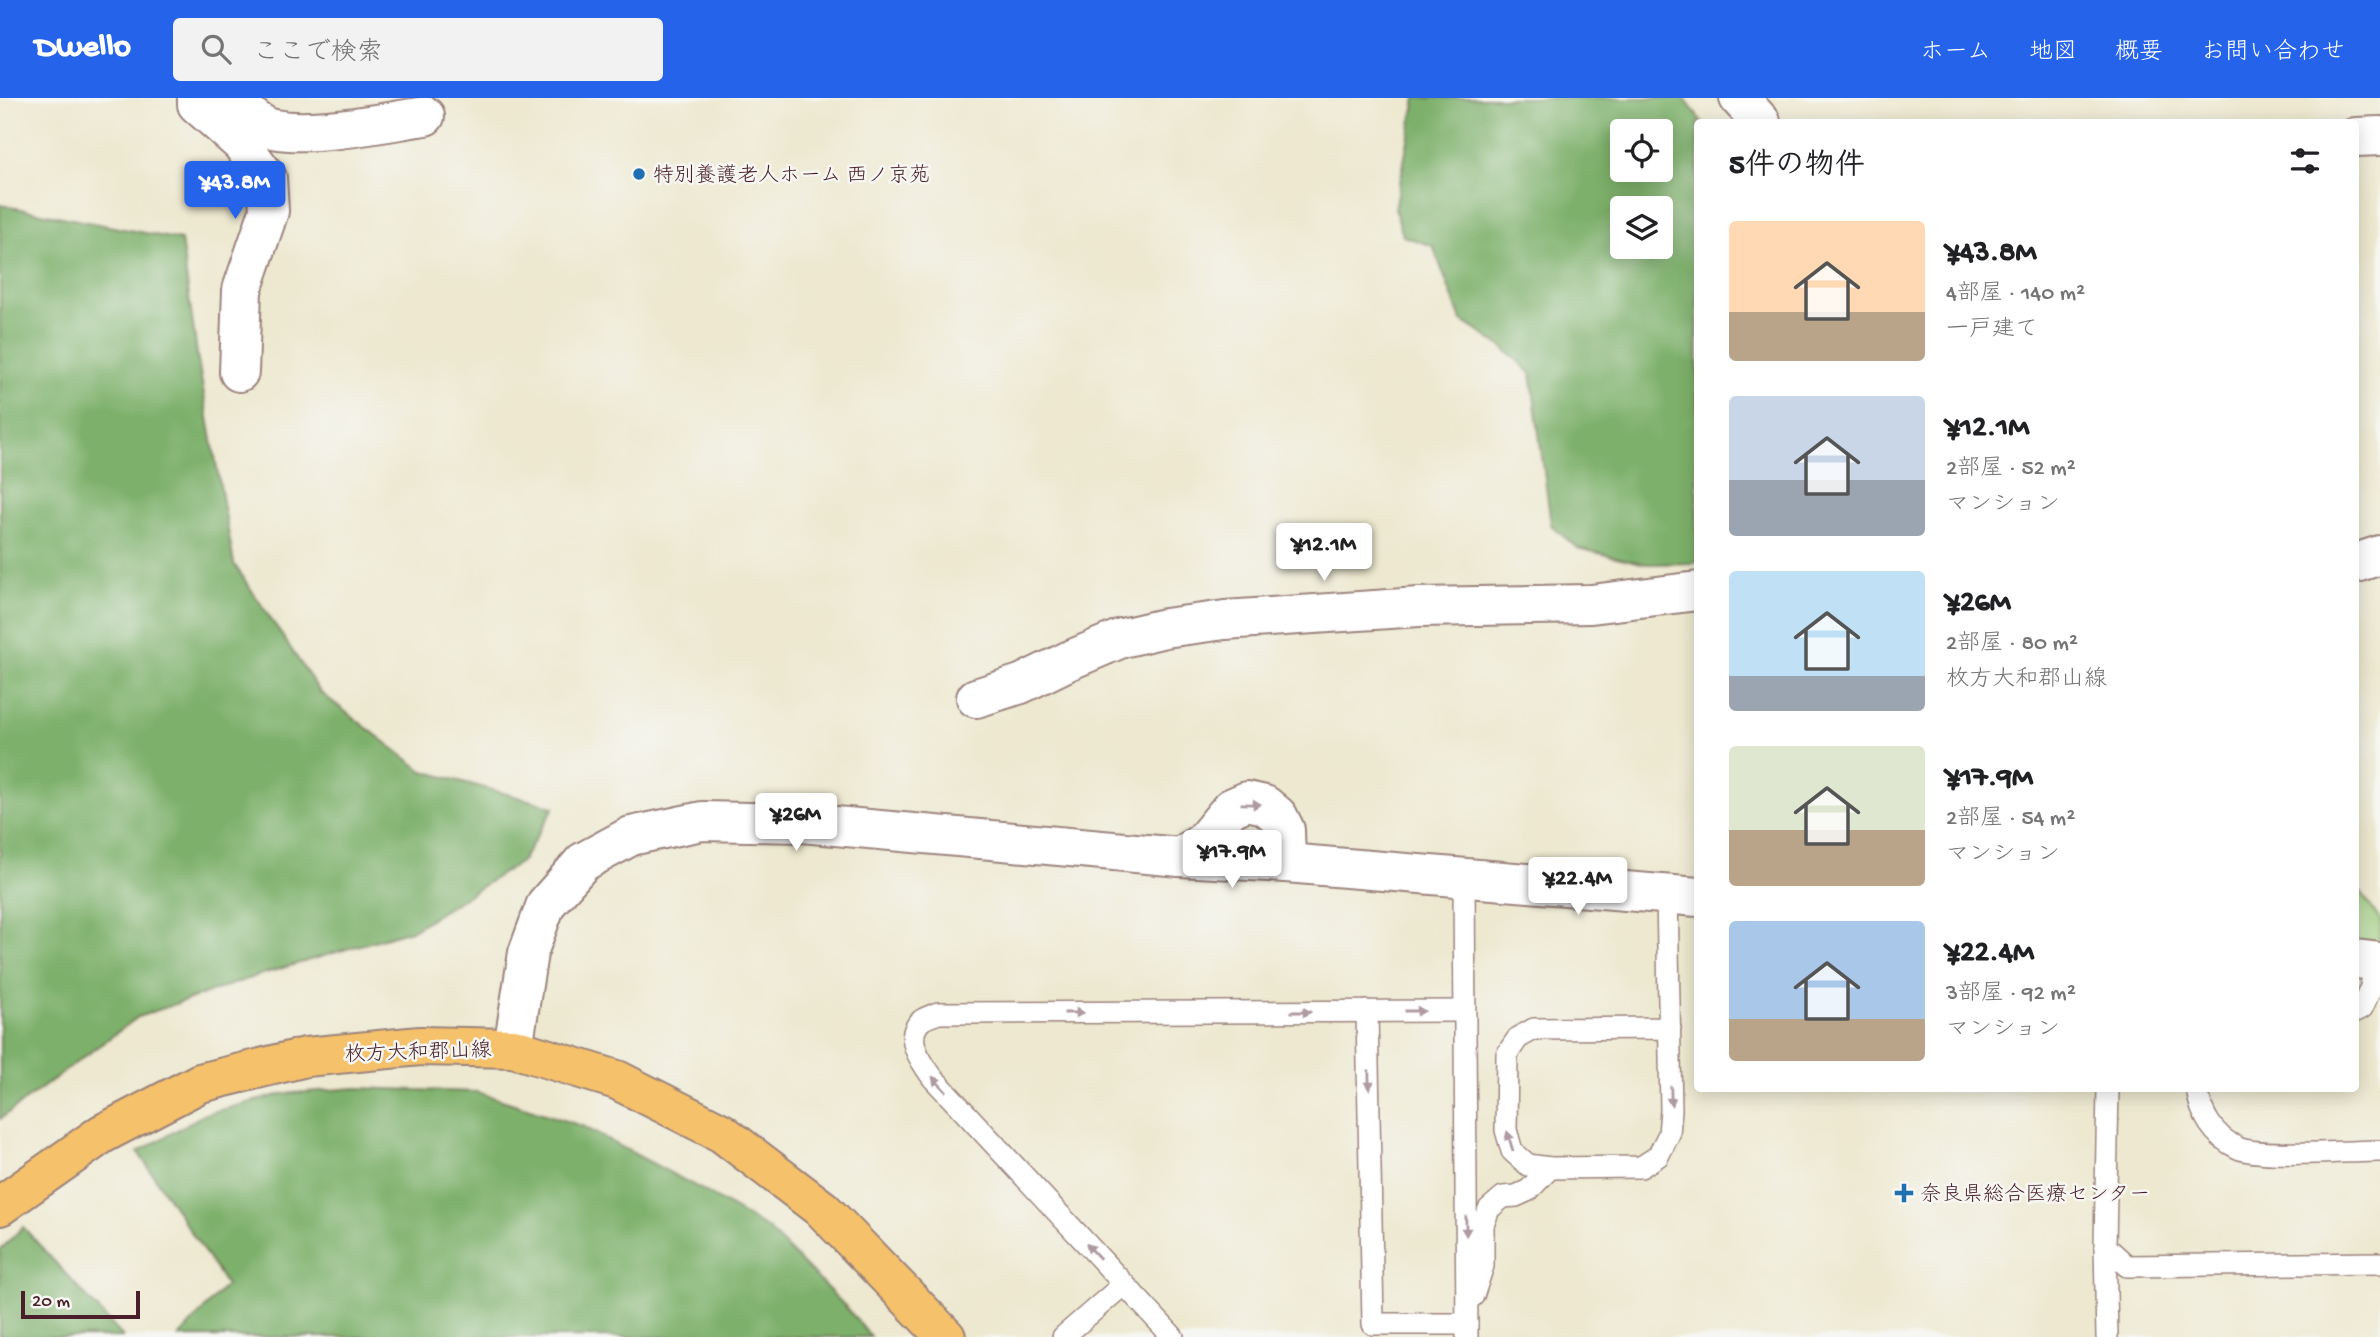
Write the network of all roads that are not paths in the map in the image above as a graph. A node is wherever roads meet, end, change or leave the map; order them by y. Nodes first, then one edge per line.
1 (197, 98) edge
2 (232, 98) edge
3 (1739, 98) edge
4 (425, 116) dead end
5 (1758, 119) edge
6 (2380, 136) edge
7 (2359, 137) edge
8 (239, 373) dead end
9 (2380, 555) edge
10 (2359, 562) edge
11 (1694, 591) edge
12 (975, 698) dead end
13 (1180, 858) junction
14 (1286, 863) junction
15 (1464, 878) junction
16 (1682, 896) edge
17 (2370, 961) edge
18 (2359, 1010) edge
19 (1367, 1011) junction
20 (1464, 1011) junction
21 (1670, 1028) junction
22 (513, 1048) junction
23 (2108, 1092) edge
24 (2197, 1092) edge
25 (2380, 1151) edge
26 (1550, 1168) junction
27 (0, 1206) edge
28 (2105, 1246) junction
29 (2380, 1264) edge
30 (1124, 1284) junction
31 (1467, 1325) edge
32 (946, 1337) edge
33 (1063, 1337) edge
34 (1173, 1337) edge
35 (2107, 1337) edge

1 - 8 street
2 - 4 street
3 - 5 street
6 - 7 street
9 - 10 street
11 - 12 street
13 - 14 street
13 -> 14 street
13 - 22 street
14 - 15 street
15 - 16 street
15 - 20 lane
16 - 21 lane
17 - 18 lane
19 -> 20 lane
30 -> 19 lane
19 -> 31 lane
20 -> 31 lane
21 -> 26 lane
26 -> 21 lane
22 - 27 main road, 枚方大和郡山線
22 - 32 main road, 枚方大和郡山線
23 - 28 lane
24 - 25 lane
26 - 31 lane
28 - 29 lane
28 - 35 lane
30 - 33 lane
30 - 34 lane

